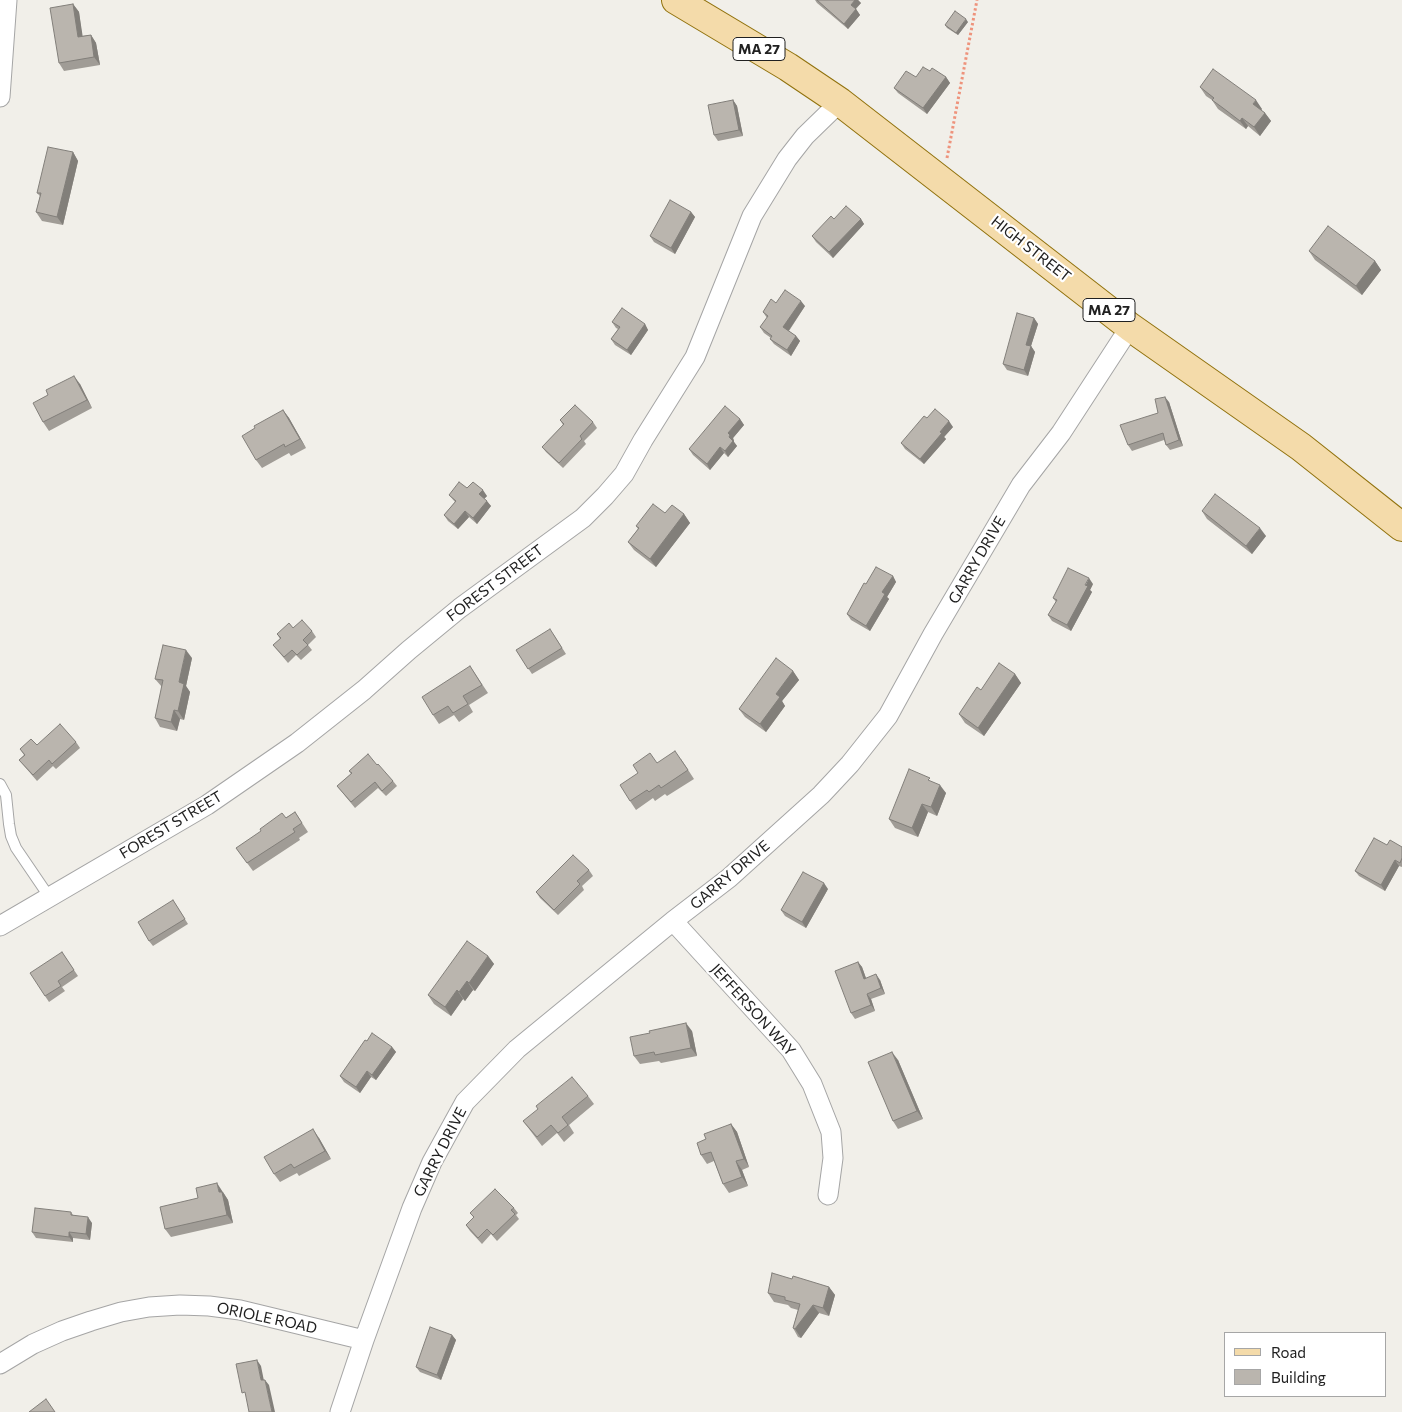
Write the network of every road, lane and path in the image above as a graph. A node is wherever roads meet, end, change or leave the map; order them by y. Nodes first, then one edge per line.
1 (7, 0) edge
2 (676, 0) edge
3 (977, 0) edge
4 (708, 9) edge
5 (0, 97) edge
6 (840, 102) junction
7 (943, 181) junction
8 (1130, 327) junction
9 (1402, 528) edge
10 (0, 784) edge
11 (50, 898) junction
12 (673, 921) junction
13 (0, 926) edge
14 (828, 1195) dead end
15 (364, 1340) junction
16 (0, 1364) edge
17 (340, 1412) edge

1 - 5 street
2 - 4 main road, HIGH STREET / MA 27
3 - 7 path
4 - 6 main road, HIGH STREET / MA 27
6 - 7 main road, HIGH STREET / MA 27
6 - 11 street, FOREST STREET
7 - 8 main road, HIGH STREET / MA 27
8 - 9 main road, HIGH STREET / MA 27
8 - 12 street, GARRY DRIVE
10 - 11 lane
11 - 13 street, FOREST STREET
12 - 14 street, JEFFERSON WAY
12 - 15 street, GARRY DRIVE
15 - 16 street, ORIOLE ROAD
15 - 17 street, GARRY DRIVE

